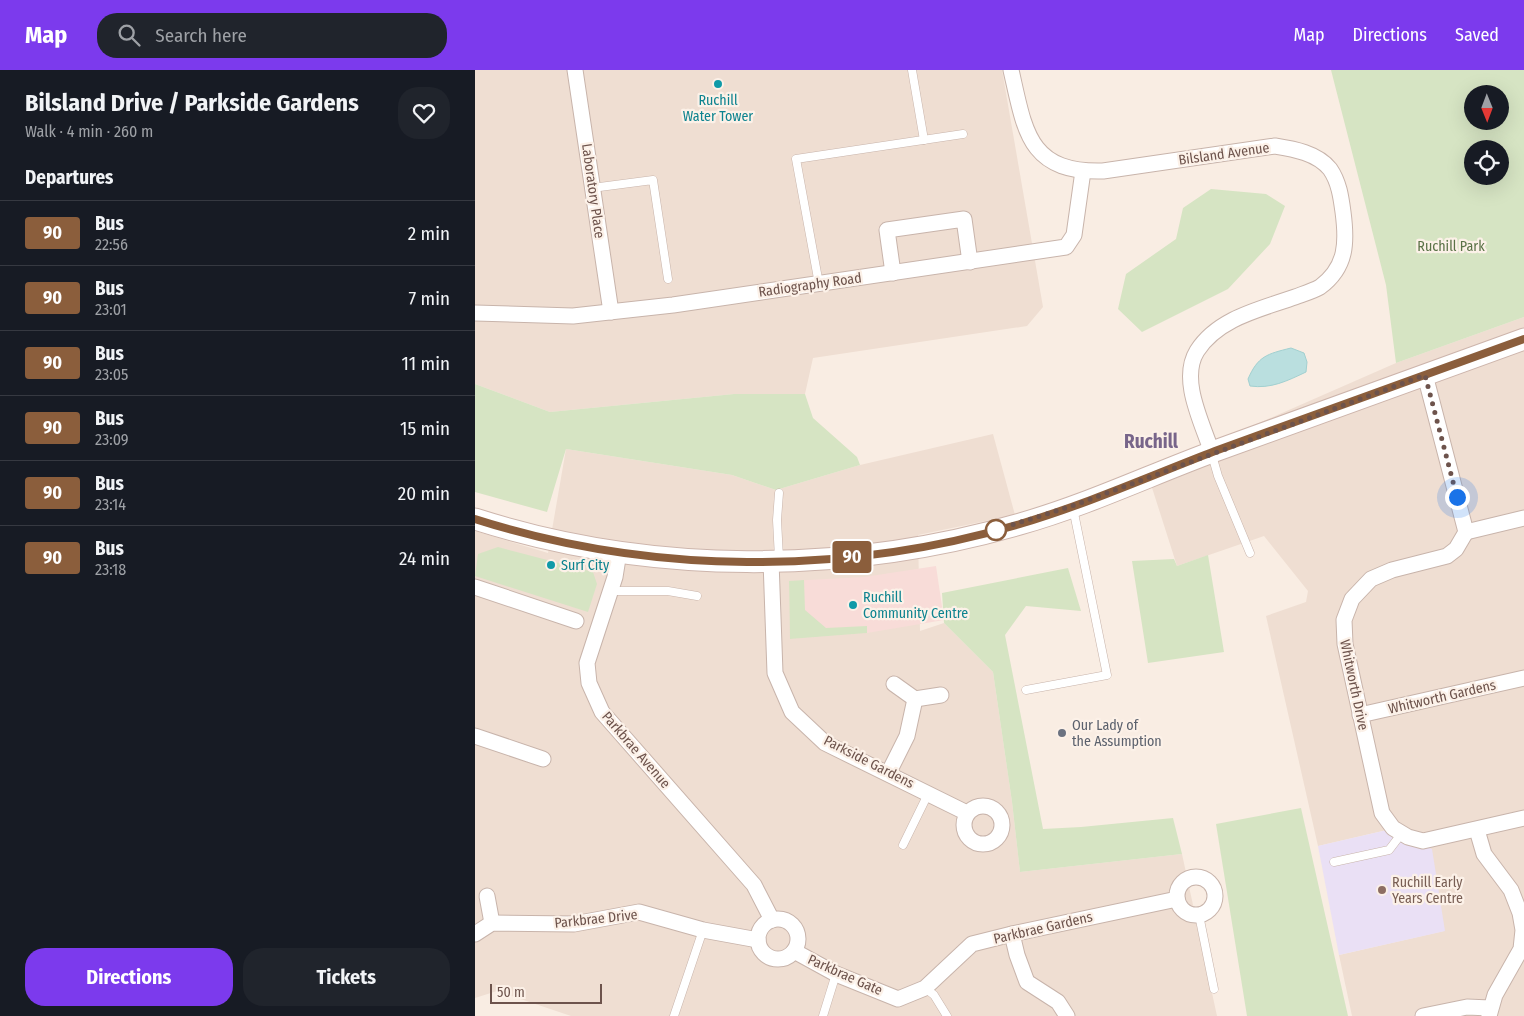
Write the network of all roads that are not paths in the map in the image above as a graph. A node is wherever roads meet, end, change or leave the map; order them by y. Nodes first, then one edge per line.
1 (575, 70) edge
2 (912, 70) edge
3 (1011, 70) edge
4 (963, 134) dead end
5 (923, 140) junction
6 (1083, 171) junction
7 (592, 188) junction
8 (970, 262) junction
9 (893, 273) junction
10 (668, 278) dead end
11 (819, 284) junction
12 (611, 312) junction
13 (475, 313) edge
14 (1524, 339) edge
15 (1425, 375) junction
16 (1212, 453) junction
17 (779, 493) dead end
18 (1072, 506) junction
19 (1524, 518) edge
20 (476, 523) edge
21 (1465, 532) junction
22 (619, 552) junction
23 (1250, 554) dead end
24 (775, 561) junction
25 (475, 587) edge
26 (610, 591) junction
27 (697, 596) dead end
28 (577, 621) dead end
29 (1524, 678) edge
30 (894, 684) dead end
31 (1026, 690) dead end
32 (941, 695) dead end
33 (915, 700) junction
34 (1361, 715) junction
35 (475, 736) edge
36 (543, 759) dead end
37 (889, 772) junction
38 (929, 792) junction
39 (967, 812) dead end
40 (1524, 818) edge
41 (1477, 830) junction
42 (1397, 831) junction
43 (903, 845) dead end
44 (1334, 862) dead end
45 (487, 896) dead end
46 (1177, 899) junction
47 (1199, 915) junction
48 (772, 920) junction
49 (491, 923) junction
50 (703, 930) junction
51 (475, 934) edge
52 (1012, 934) junction
53 (1524, 939) edge
54 (758, 940) junction
55 (794, 951) junction
56 (836, 974) junction
57 (925, 988) junction
58 (1215, 989) dead end
59 (1489, 1012) edge
60 (674, 1016) edge
61 (823, 1016) edge
62 (947, 1016) edge
63 (1067, 1016) edge
64 (1423, 1016) edge

1 - 7 street, Laboratory Place
2 - 5 lane
3 - 6 street, Bilsland Avenue
4 - 5 lane
5 - 11 lane
6 - 8 street, Radiography Road
6 - 16 street, Bilsland Avenue
7 - 10 lane
7 - 12 street, Laboratory Place
8 - 9 street, Radiography Road
8 - 9 street
9 - 11 street, Radiography Road
11 - 12 street, Radiography Road
12 - 13 street, Radiography Road
14 - 15 main road
15 - 16 main road
15 - 21 street
16 - 18 main road
16 - 23 lane
17 - 24 lane
18 - 24 main road
18 - 31 lane
19 - 21 street
20 - 22 main road
21 - 34 street, Whitworth Drive
22 - 24 main road
22 - 26 street, Parkbrae Avenue
24 - 37 street, Parkside Gardens
25 - 28 street
26 - 27 lane
26 - 48 street, Parkbrae Avenue
29 - 34 street, Whitworth Gardens
30 - 33 street
32 - 33 street
33 - 37 street
34 - 42 street, Whitworth Drive
35 - 36 street
37 - 38 street, Parkside Gardens
38 - 39 street, Parkside Gardens
38 - 43 lane, Parkside Gardens
40 - 41 street
41 - 42 street
41 - 53 street
42 - 44 lane
45 - 49 street
46 - 47 street
46 - 47 street
46 - 52 street, Parkbrae Gardens
47 - 58 lane
48 - 54 street
48 - 55 street
49 - 50 street, Parkbrae Drive
49 - 51 street
50 - 54 street, Parkbrae Drive
50 - 60 lane
52 - 57 street, Parkbrae Gardens
52 - 63 street
53 - 59 street
54 - 55 street
55 - 56 street, Parkbrae Gate
56 - 57 street, Parkbrae Gate
56 - 61 lane
57 - 62 lane
59 - 64 street

